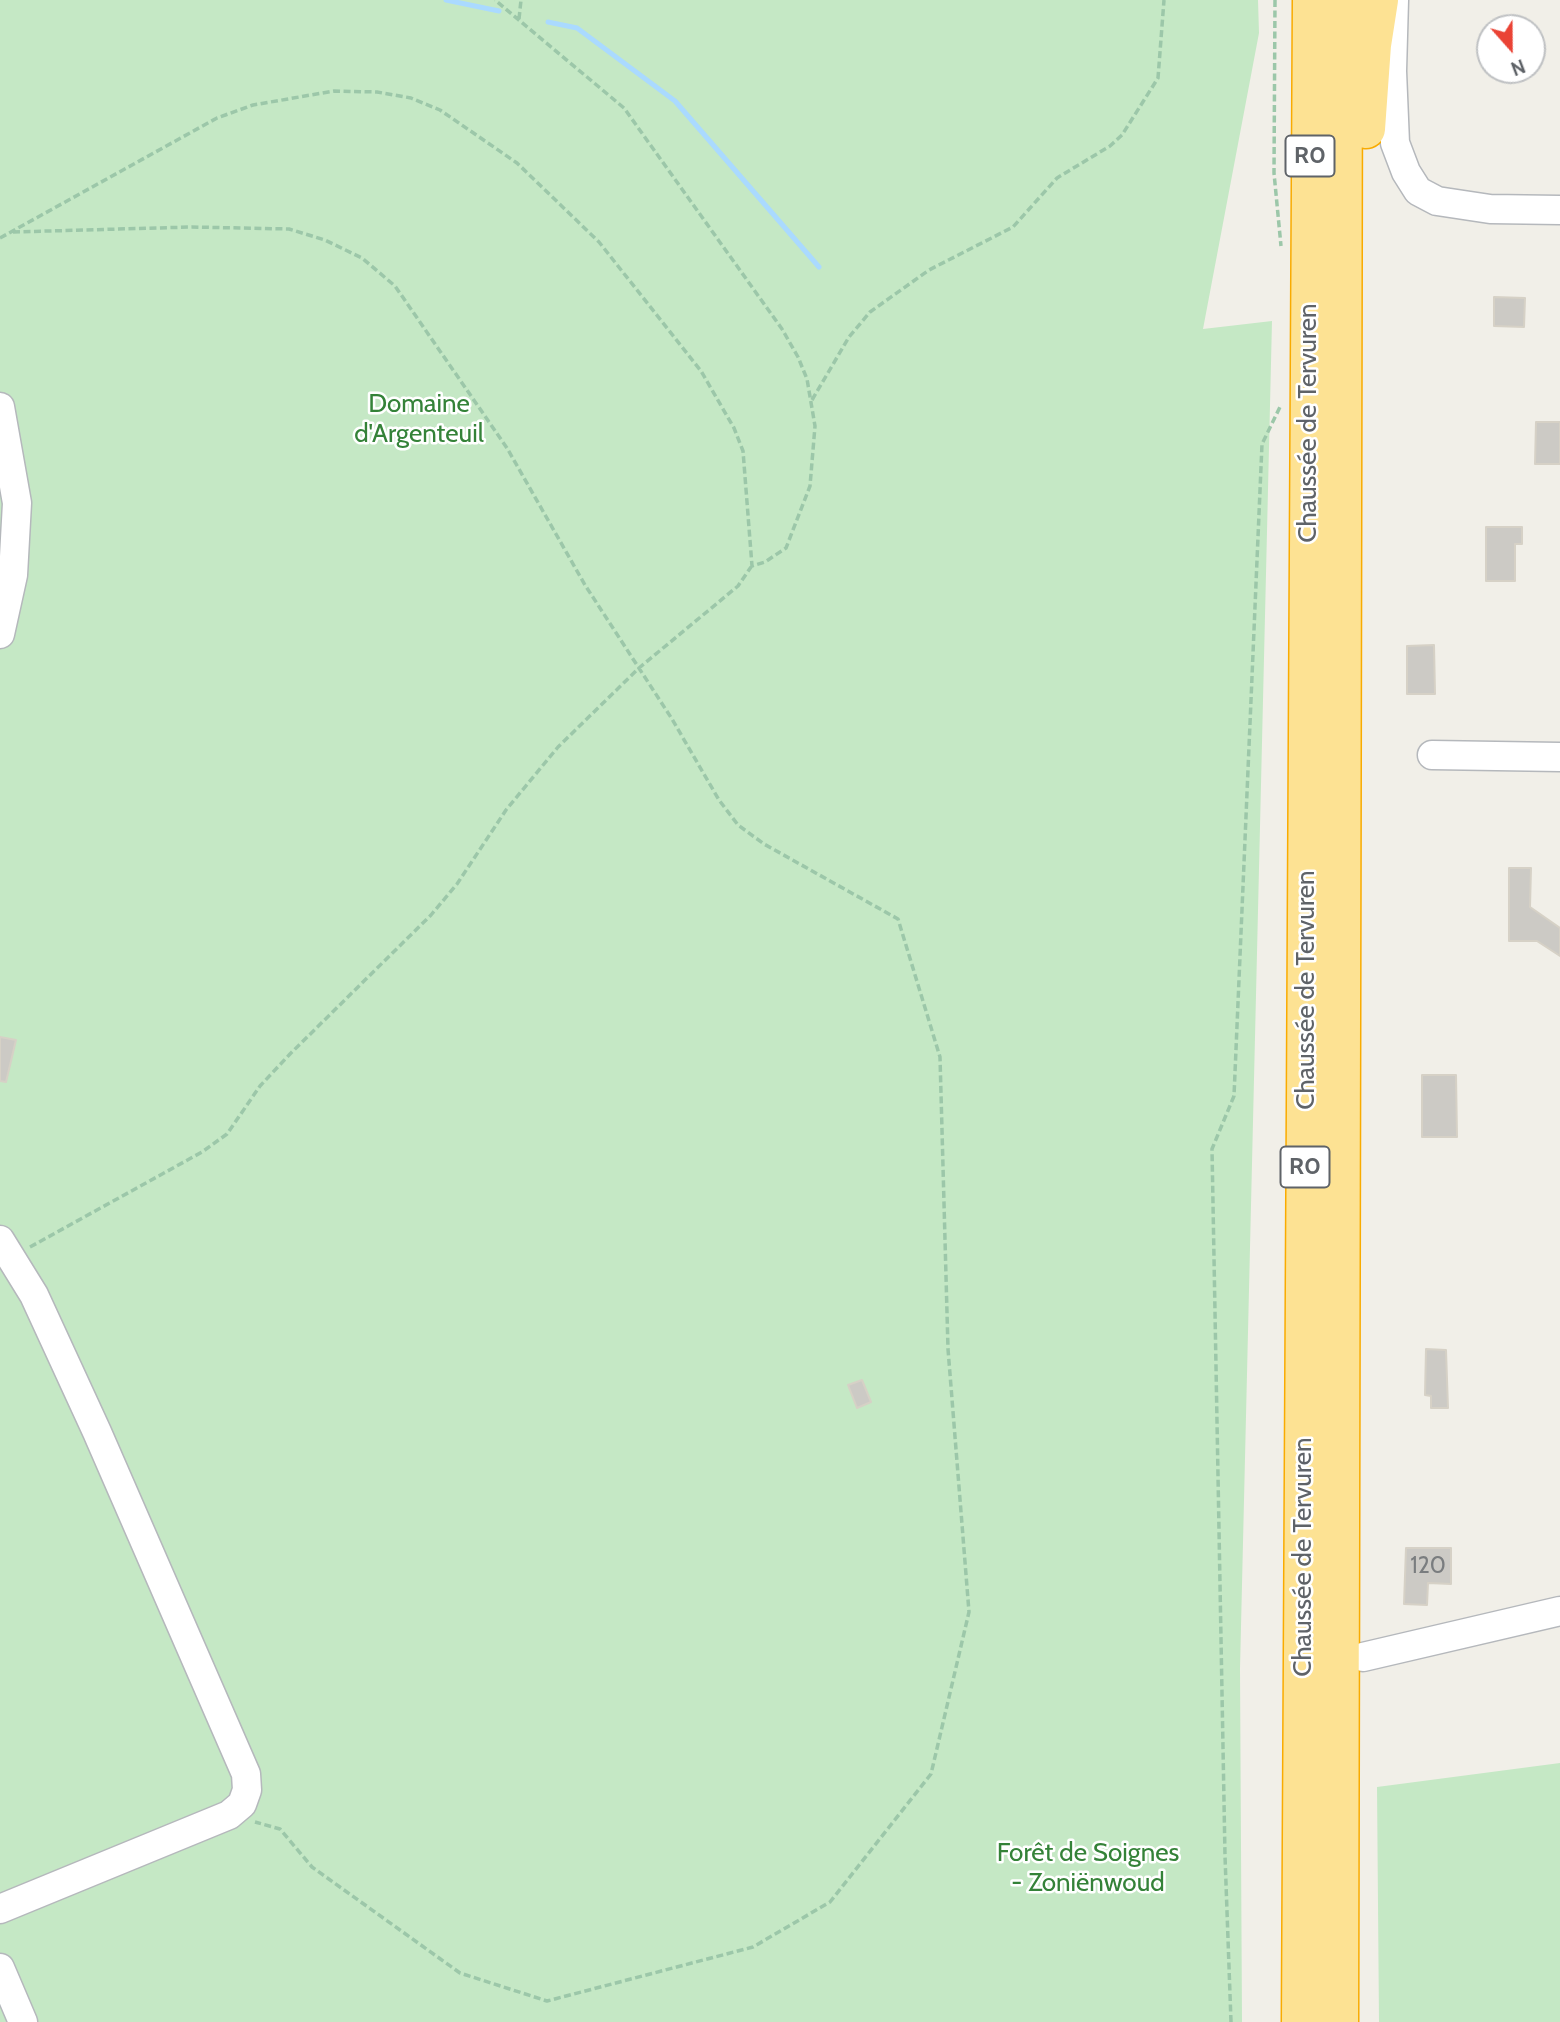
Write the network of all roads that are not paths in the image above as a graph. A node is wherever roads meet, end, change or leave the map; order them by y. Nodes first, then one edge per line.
1 (1312, 0) edge
2 (1343, 0) edge
3 (1379, 0) edge
4 (1394, 0) edge
5 (1560, 210) edge
6 (1343, 214) junction
7 (0, 407) edge
8 (0, 634) edge
9 (1432, 755) dead end
10 (1560, 757) edge
11 (6, 1248) edge
12 (1560, 1611) edge
13 (1363, 1657) dead end
14 (0, 1909) edge
15 (0, 1968) edge
16 (23, 2022) edge
17 (1301, 2022) edge
18 (1339, 2022) edge

1 - 17 highway, Chaussée de Tervuren / R0
2 - 6 highway, R0
3 - 6 highway
4 - 5 street
6 - 18 highway, Chaussée de Tervuren / R0
7 - 8 street
9 - 10 street
11 - 14 street
12 - 13 street
15 - 16 street

